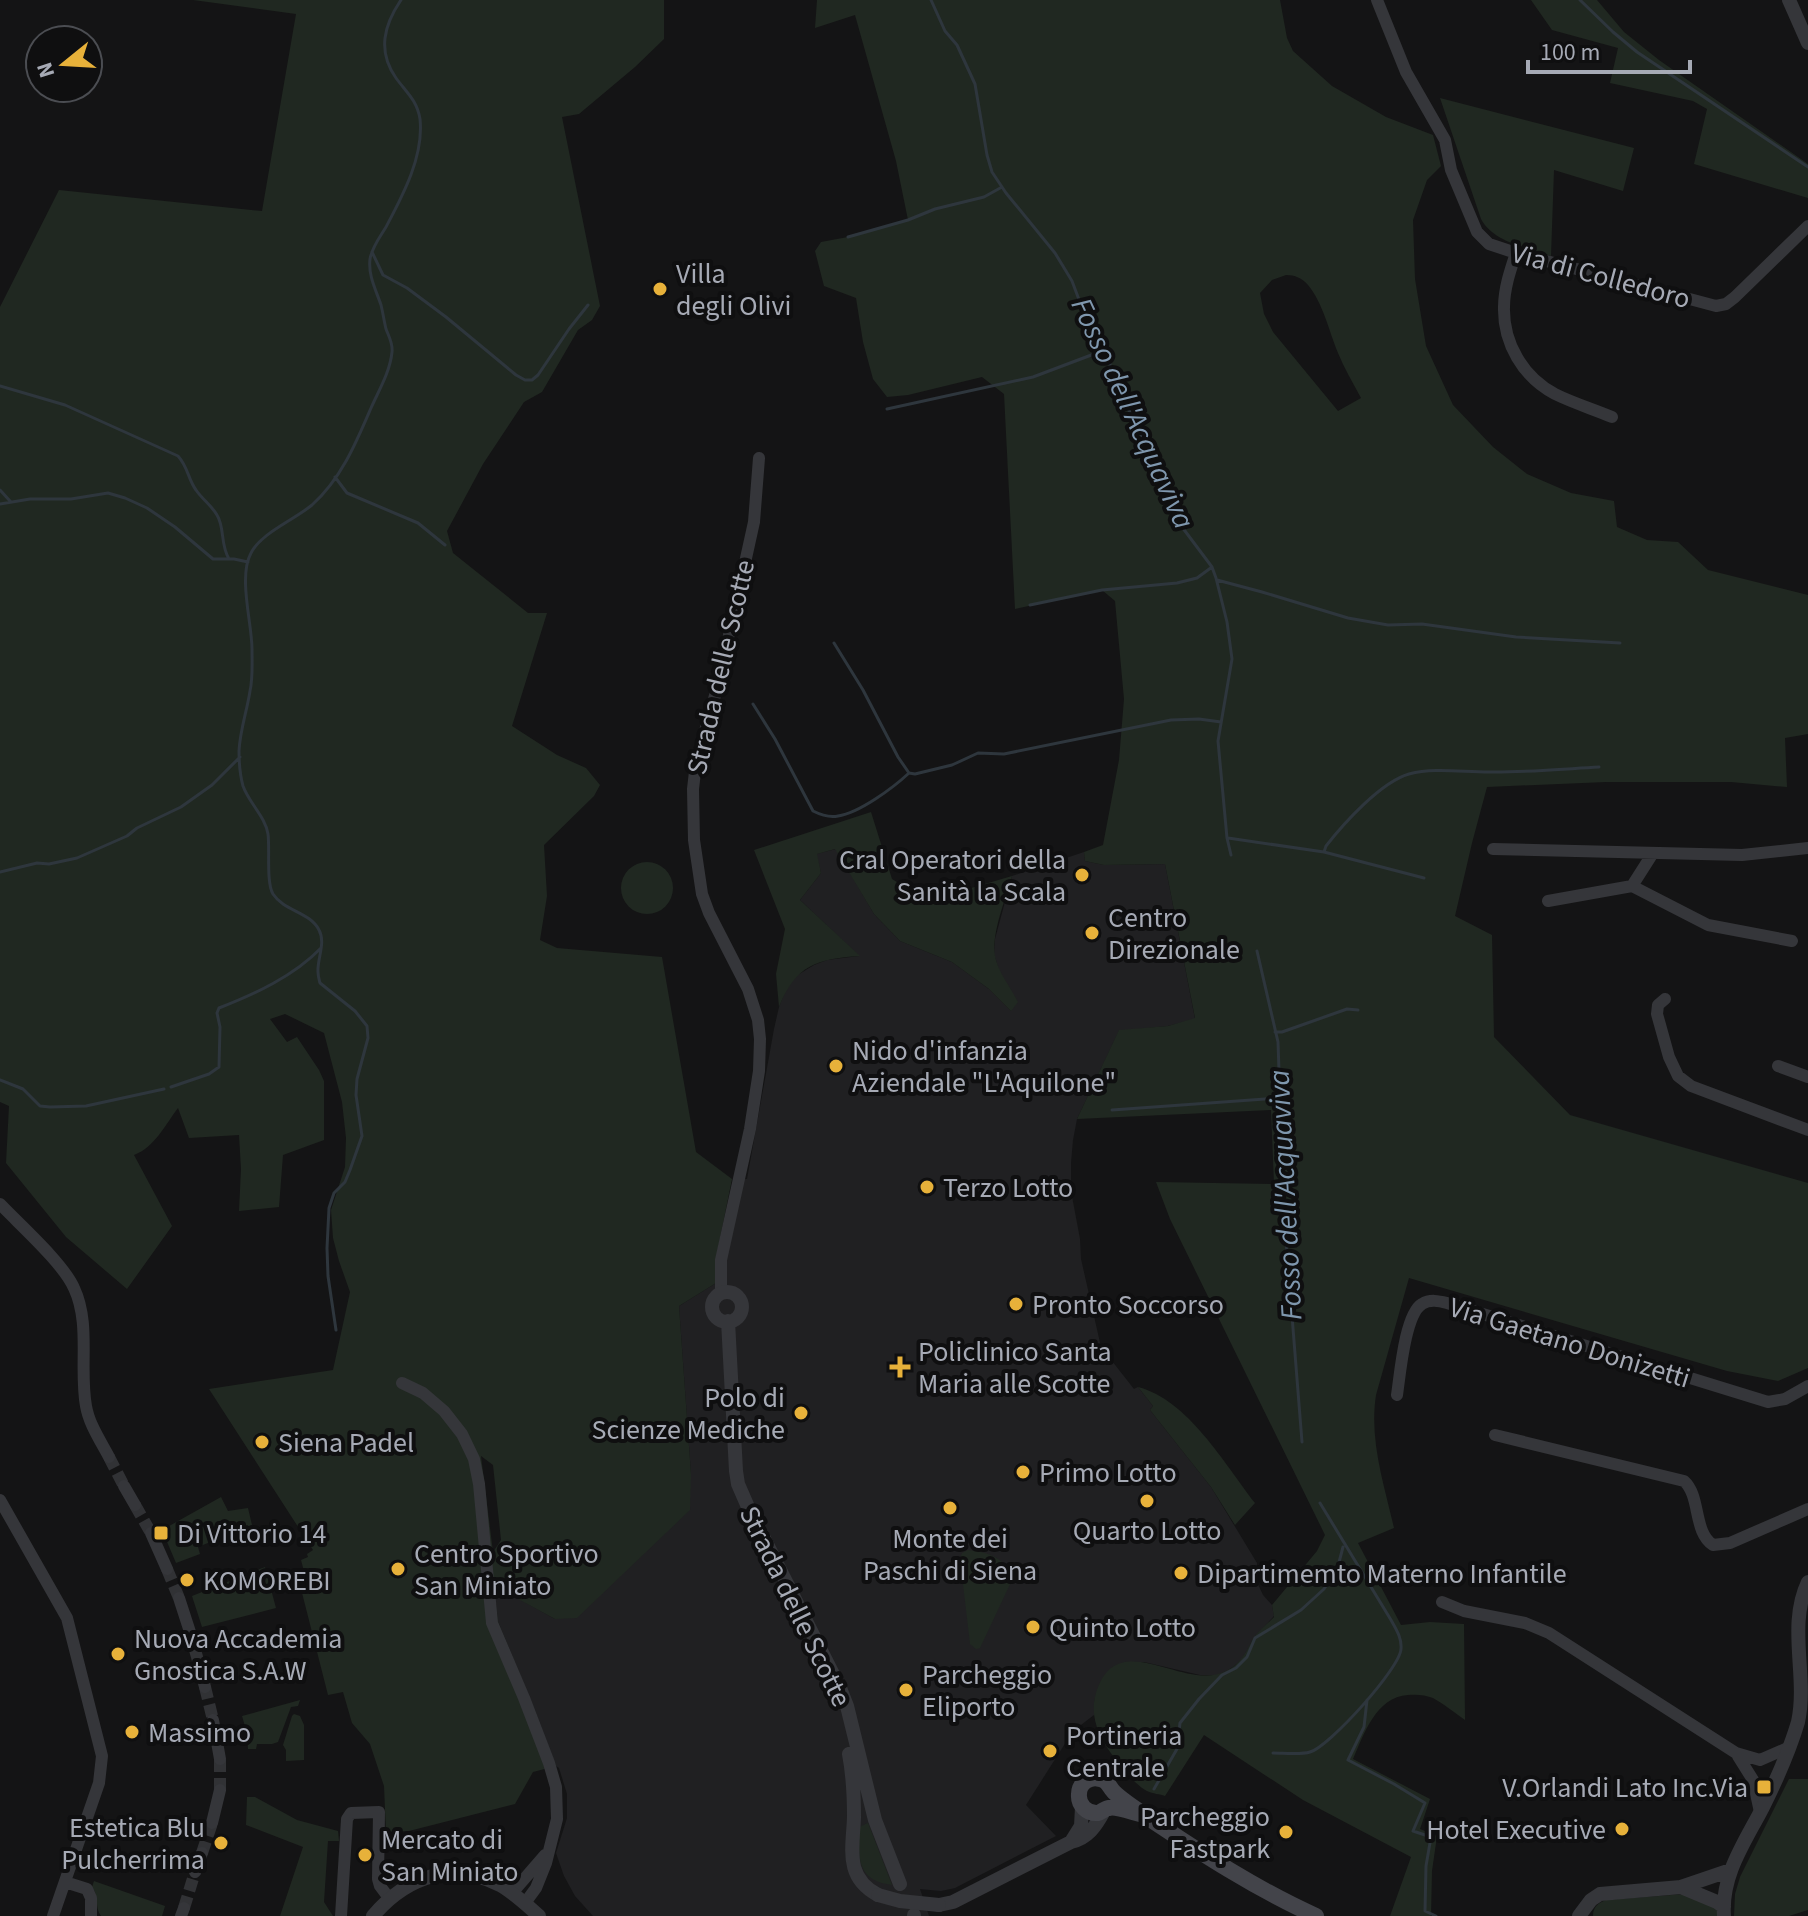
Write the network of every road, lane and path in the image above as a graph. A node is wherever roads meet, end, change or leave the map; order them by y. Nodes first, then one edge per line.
1 (1377, 0) edge
2 (1789, 0) edge
3 (1808, 43) edge
4 (1808, 226) edge
5 (1516, 253) junction
6 (1612, 417) dead end
7 (759, 458) dead end
8 (1808, 848) edge
9 (1493, 849) dead end
10 (1653, 853) junction
11 (1632, 886) junction
12 (1548, 901) dead end
13 (1792, 941) dead end
14 (1665, 999) dead end
15 (1778, 1066) dead end
16 (1808, 1077) edge
17 (1808, 1130) edge
18 (0, 1204) edge
19 (721, 1293) junction
20 (728, 1321) junction
21 (402, 1383) dead end
22 (1808, 1386) edge
23 (1397, 1395) dead end
24 (1495, 1435) dead end
25 (109, 1457) tunnel mouth
26 (124, 1486) tunnel mouth
27 (0, 1500) edge
28 (135, 1505) tunnel mouth
29 (1808, 1509) edge
30 (151, 1533) tunnel mouth
31 (167, 1569) tunnel mouth
32 (1808, 1582) edge
33 (179, 1598) tunnel mouth
34 (1442, 1602) dead end
35 (190, 1632) tunnel mouth
36 (199, 1664) tunnel mouth
37 (205, 1687) tunnel mouth
38 (849, 1714) junction
39 (1803, 1719) edge
40 (213, 1720) tunnel mouth
41 (1790, 1747) junction
42 (1736, 1753) junction
43 (220, 1759) tunnel mouth
44 (1760, 1760) junction
45 (1777, 1778) junction
46 (1753, 1780) junction
47 (220, 1790) tunnel mouth
48 (1113, 1791) junction
49 (871, 1805) junction
50 (1082, 1807) junction
51 (1106, 1809) junction
52 (1760, 1812) junction
53 (1145, 1815) junction
54 (854, 1819) junction
55 (212, 1823) tunnel mouth
56 (1071, 1842) junction
57 (550, 1845) junction
58 (202, 1853) tunnel mouth
59 (1731, 1870) junction
60 (195, 1872) tunnel mouth
61 (65, 1882) junction
62 (900, 1884) dead end
63 (1681, 1887) junction
64 (512, 1893) junction
65 (389, 1898) junction
66 (525, 1903) junction
67 (1724, 1911) edge
68 (1584, 1912) edge
69 (53, 1916) edge
70 (91, 1916) edge
71 (341, 1916) edge
72 (373, 1916) edge
73 (539, 1916) edge
74 (1316, 1916) edge

1 - 5 street, Via di Colledoro
2 - 3 street
4 - 5 street, Via di Colledoro
5 - 6 street
7 - 19 street, Strada delle Scotte
8 - 10 street
9 - 10 street
10 - 11 street
11 - 12 street
11 - 13 street
14 - 17 street
15 - 16 street
18 - 25 street
19 - 20 street, Strada delle Scotte
19 - 20 street, Strada delle Scotte
20 - 38 street, Strada delle Scotte
21 - 57 street
22 - 23 street, Via Gaetano Donizetti
24 - 29 street
26 - 28 street
27 - 61 street
30 - 31 street
32 - 39 street
33 - 35 street
34 - 42 street
36 - 37 street
38 - 49 street, Strada delle Scotte
38 - 54 street
39 - 41 street
40 - 43 street
41 - 44 street
41 - 45 street
42 - 44 street
42 - 46 street
44 - 45 street
45 - 46 street
45 - 52 street
46 - 52 street
47 - 55 street
48 - 50 main road
48 - 51 main road
48 - 53 main road
49 - 54 street
49 - 62 street, Strada delle Scotte
50 - 51 main road
50 - 56 street
51 - 53 main road
51 - 56 street
52 - 59 street
53 - 74 main road
54 - 56 street, bridge
57 - 64 street
57 - 66 street
58 - 60 street
59 - 63 street
59 - 67 street
61 - 69 street
61 - 70 street
63 - 67 street
63 - 68 street
64 - 65 street
64 - 66 street
65 - 71 street
65 - 72 street
66 - 73 street

